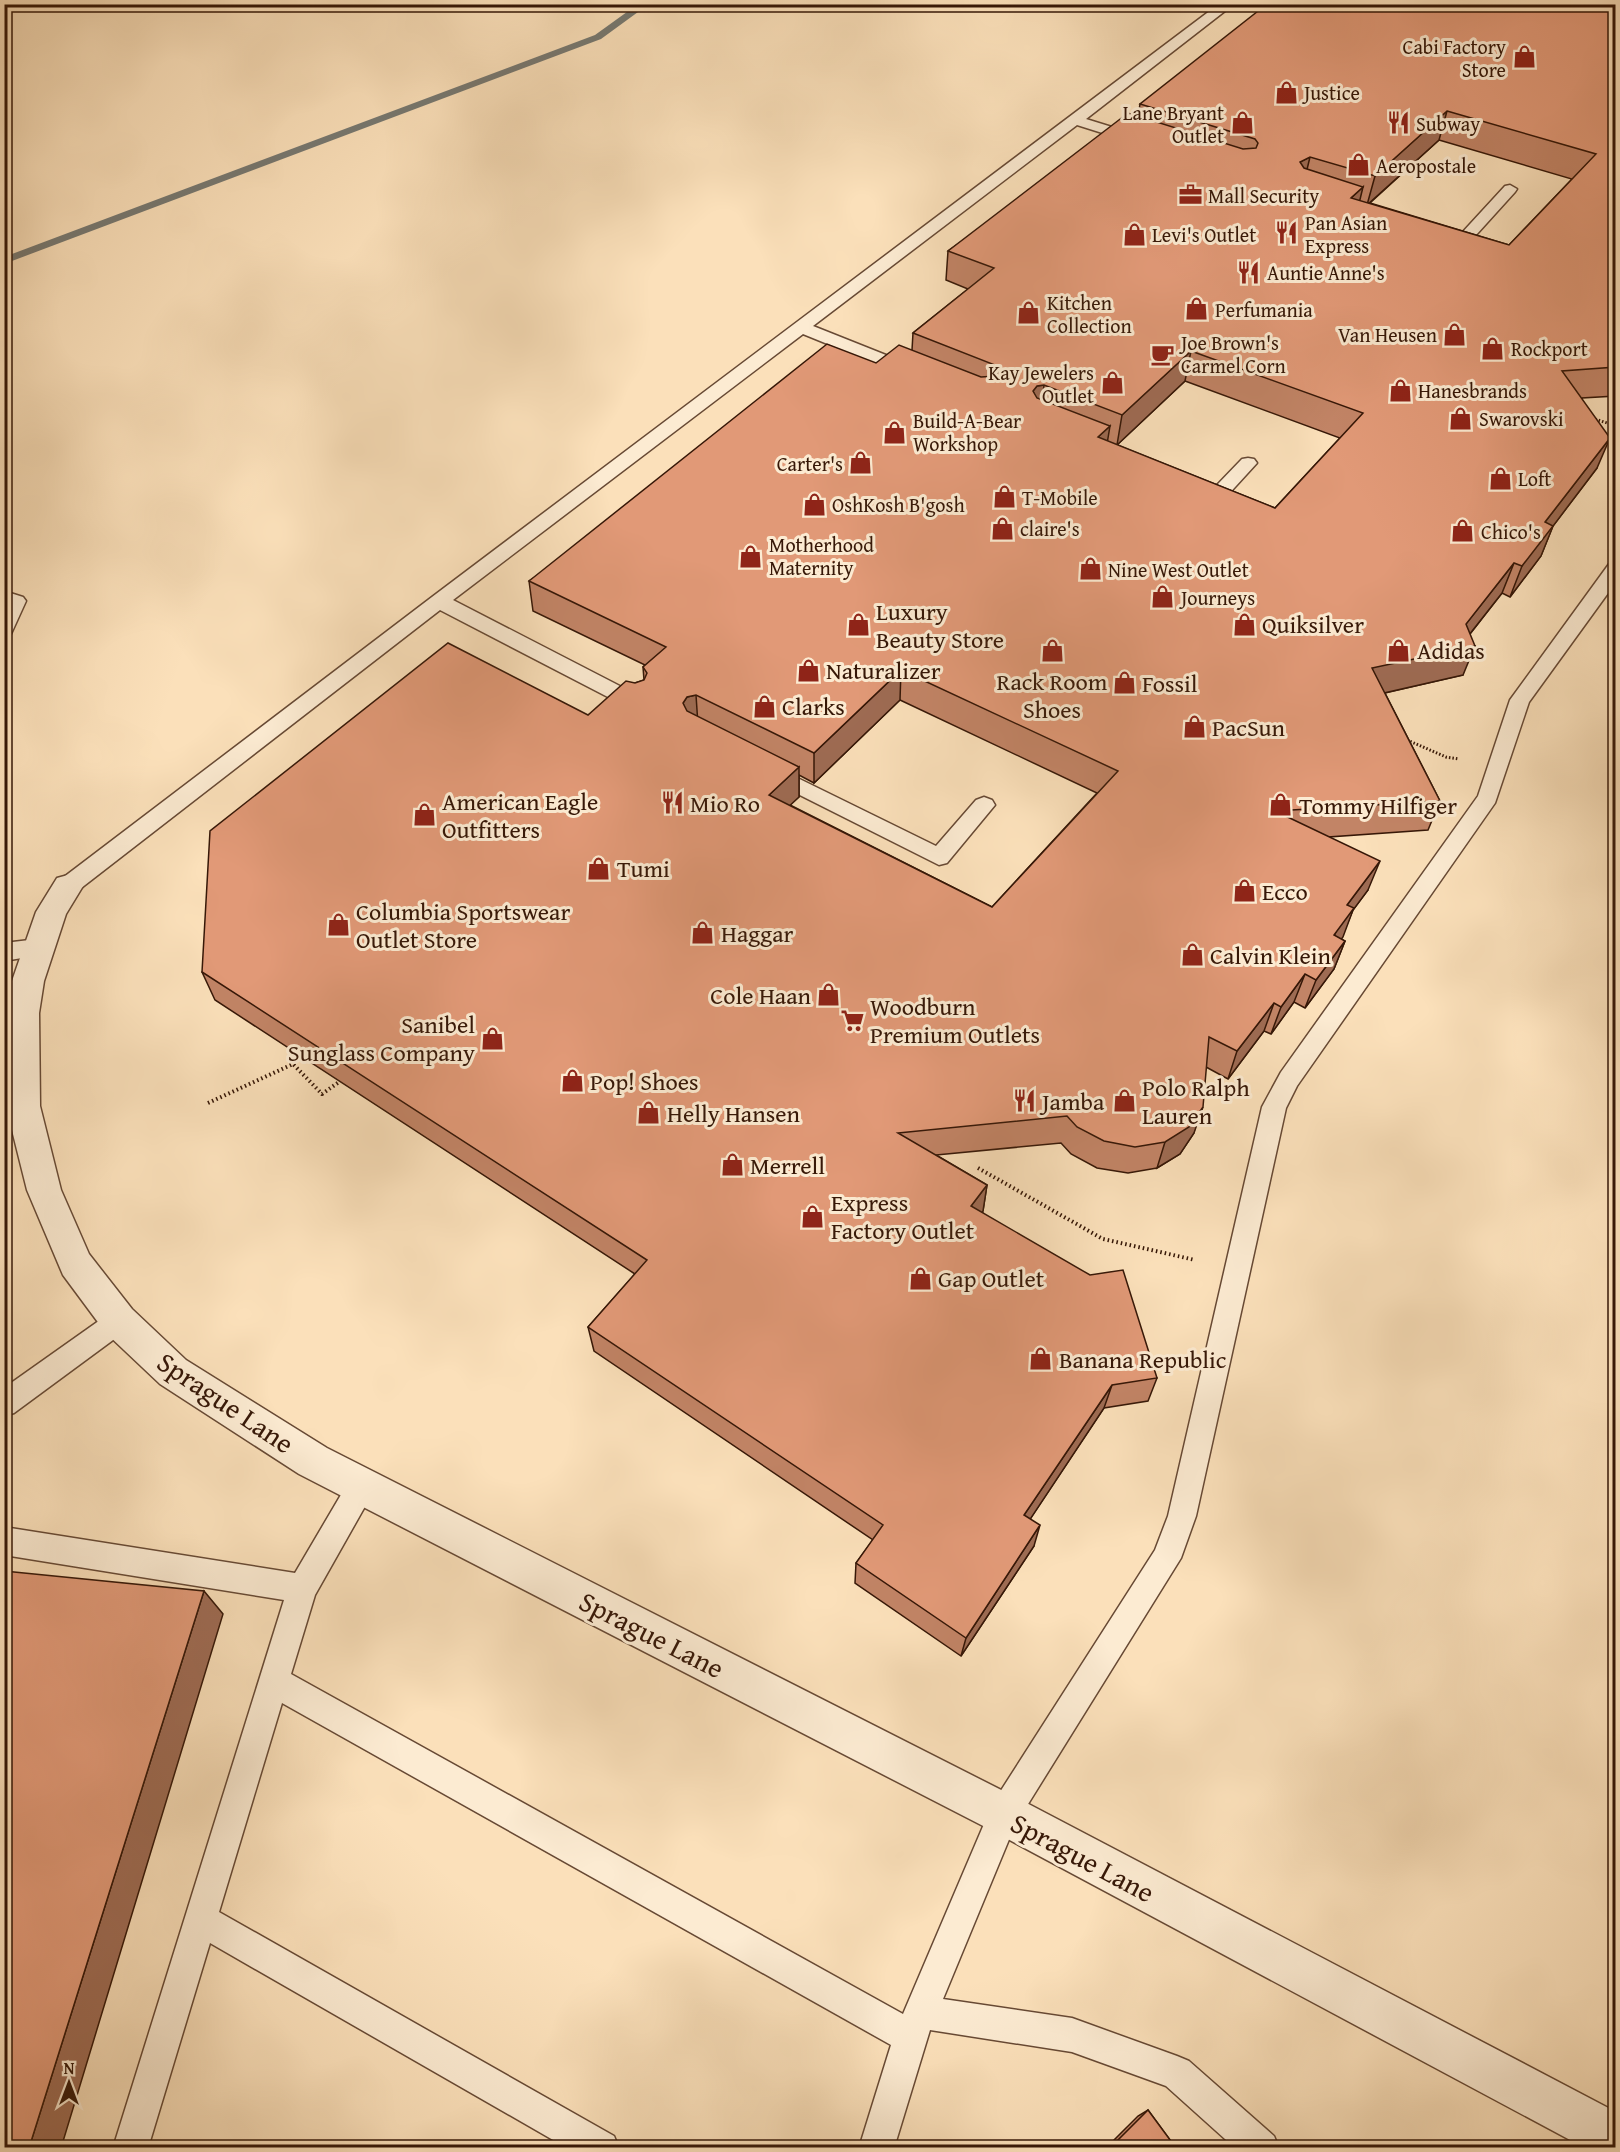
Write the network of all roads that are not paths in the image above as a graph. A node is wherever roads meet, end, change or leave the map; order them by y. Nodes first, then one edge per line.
1 (1228, 4) edge
2 (1075, 120) junction
3 (1154, 145) edge
4 (1510, 189) dead end
5 (1428, 231) edge
6 (800, 327) junction
7 (931, 379) edge
8 (1248, 463) dead end
9 (1175, 476) edge
10 (1616, 568) edge
11 (4, 597) edge
12 (439, 601) junction
13 (4, 629) edge
14 (638, 704) edge
15 (755, 763) edge
16 (984, 805) dead end
17 (68, 886) joint
18 (21, 950) edge
19 (119, 1321) junction
20 (4, 1404) edge
21 (362, 1485) junction
22 (4, 1542) edge
23 (302, 1588) junction
24 (273, 1681) junction
25 (1004, 1815) junction
26 (200, 1919) junction
27 (915, 2024) junction
28 (1616, 2138) edge
29 (130, 2148) edge
30 (602, 2148) edge
31 (876, 2148) edge
32 (1263, 2148) edge

1 - 2 lane
2 - 3 lane
2 - 6 lane
4 - 5 lane
6 - 7 lane
6 - 12 lane
8 - 9 lane
10 - 25 lane
11 - 13 lane
12 - 14 lane
12 - 17 lane
15 - 16 lane
17 - 18 street, Sprague Lane
18 - 19 street, Sprague Lane
19 - 20 lane
19 - 21 street, Sprague Lane
21 - 23 lane
21 - 25 street, Sprague Lane
22 - 23 lane
23 - 24 lane
24 - 26 lane
24 - 27 lane
25 - 27 lane
25 - 28 street, Sprague Lane
26 - 29 lane
26 - 30 lane
27 - 31 lane
27 - 32 lane

